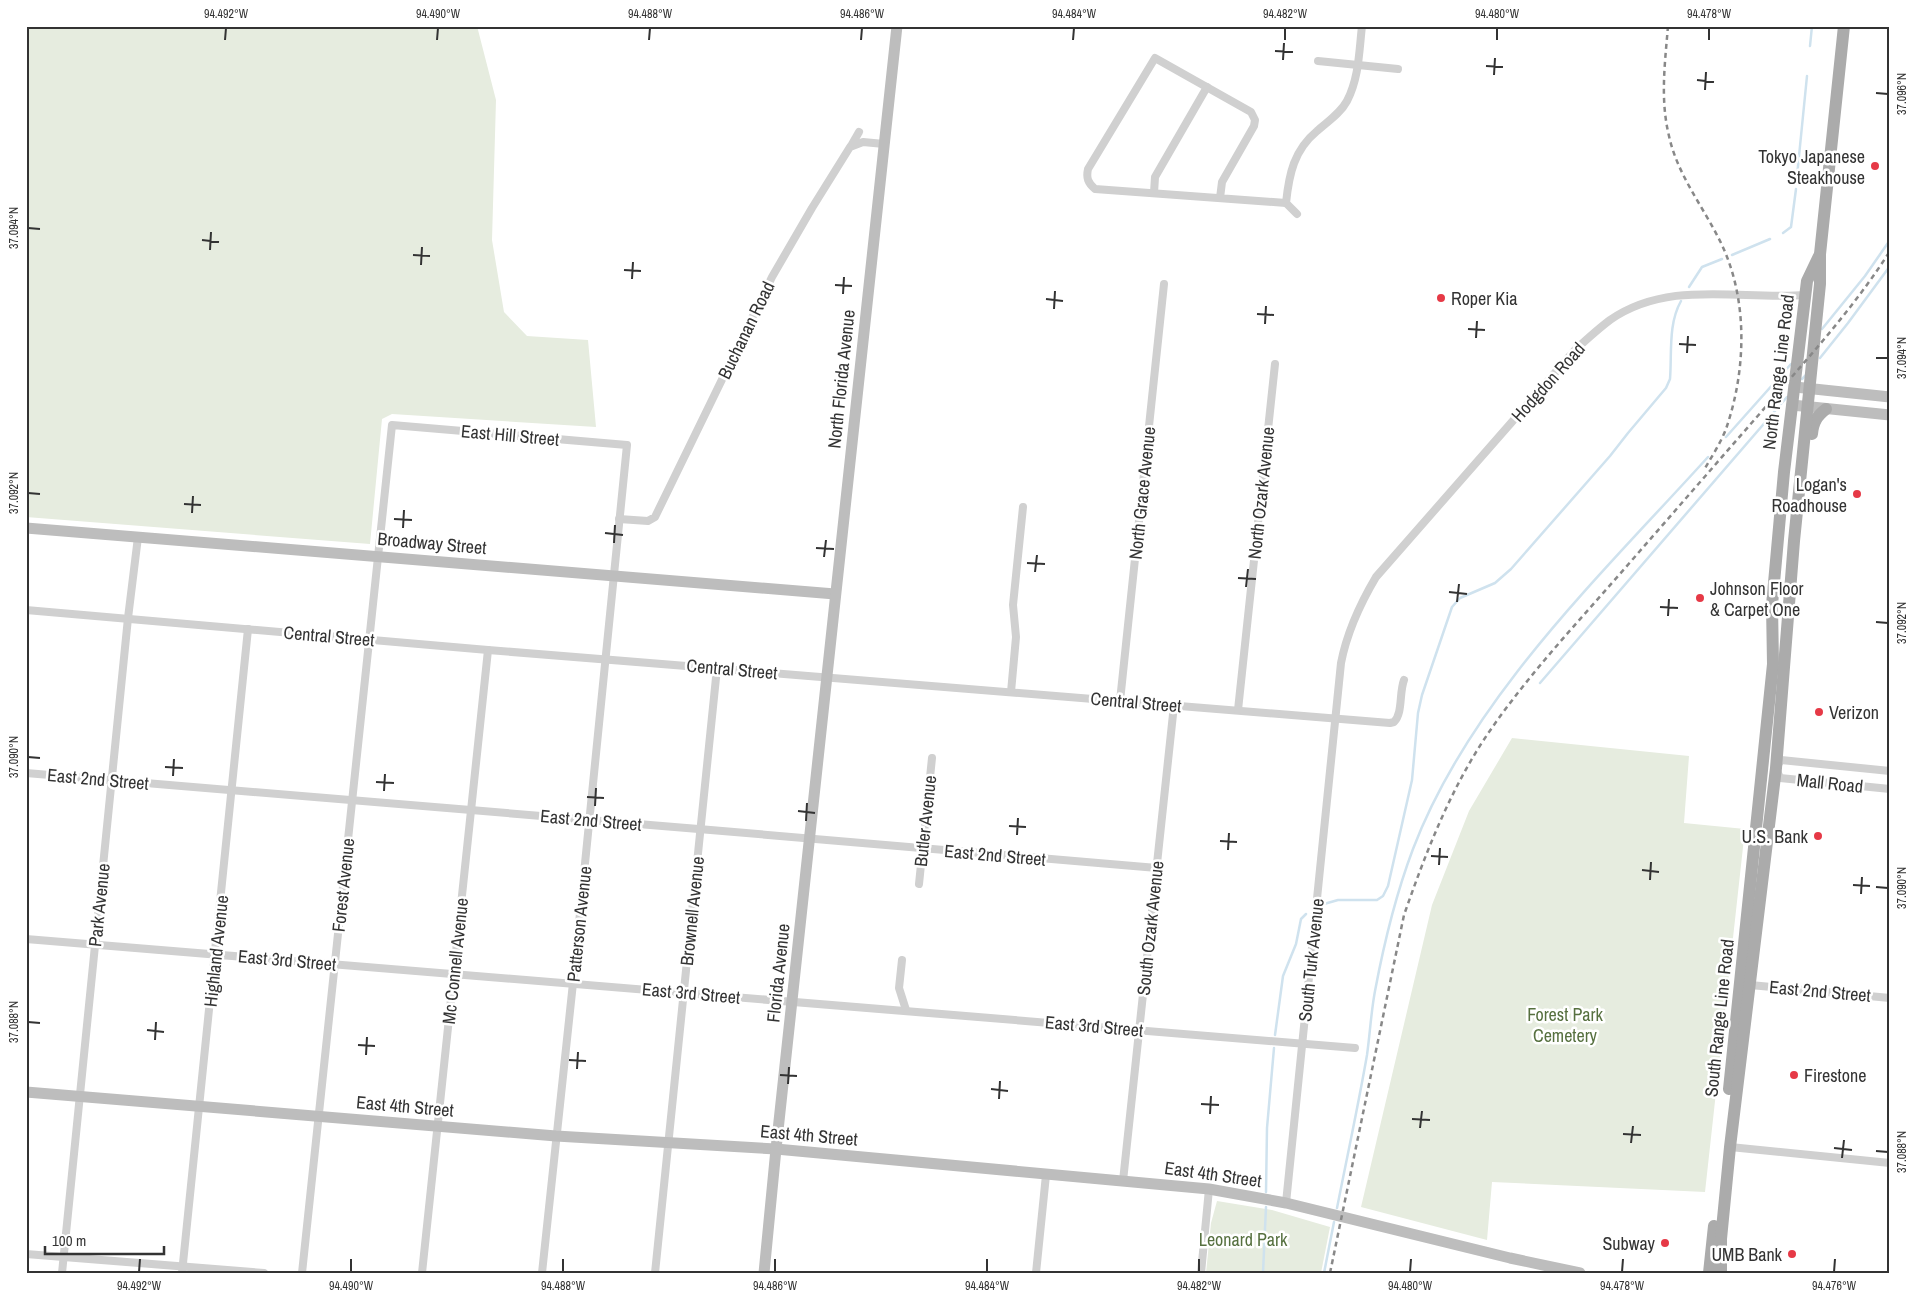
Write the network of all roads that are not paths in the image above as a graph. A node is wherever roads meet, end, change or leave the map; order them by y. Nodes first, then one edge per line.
1 (897, 26) edge
2 (1362, 26) edge
3 (1844, 26) edge
4 (1318, 61) dead end
5 (1358, 65) junction
6 (1398, 69) dead end
7 (1207, 87) junction
8 (859, 132) dead end
9 (884, 144) junction
10 (848, 150) junction
11 (1154, 193) junction
12 (1220, 198) junction
13 (1286, 203) junction
14 (1297, 214) dead end
15 (1820, 254) junction
16 (1164, 284) dead end
17 (1805, 295) junction
18 (1275, 364) dead end
19 (1794, 387) junction
20 (1810, 389) junction
21 (1890, 397) edge
22 (1792, 405) junction
23 (1808, 407) junction
24 (1826, 409) junction
25 (1890, 415) edge
26 (392, 425) joint
27 (628, 445) joint
28 (1023, 507) dead end
29 (620, 519) junction
30 (26, 528) edge
31 (138, 537) junction
32 (1794, 542) junction
33 (378, 556) junction
34 (614, 575) junction
35 (835, 594) junction
36 (26, 610) edge
37 (128, 618) junction
38 (248, 629) junction
39 (368, 639) junction
40 (488, 650) junction
41 (607, 659) junction
42 (717, 668) junction
43 (826, 677) junction
44 (1404, 680) dead end
45 (1011, 692) junction
46 (1120, 701) junction
47 (1174, 705) junction
48 (1238, 710) junction
49 (1336, 718) junction
50 (932, 758) dead end
51 (1769, 768) junction
52 (1890, 771) edge
53 (26, 774) edge
54 (112, 780) junction
55 (1890, 789) edge
56 (233, 791) junction
57 (352, 798) junction
58 (470, 810) junction
59 (590, 820) junction
60 (700, 830) junction
61 (810, 840) junction
62 (922, 849) junction
63 (1157, 868) junction
64 (918, 884) dead end
65 (26, 939) edge
66 (95, 944) junction
67 (216, 954) junction
68 (902, 960) dead end
69 (335, 964) junction
70 (454, 974) junction
71 (573, 983) junction
72 (1750, 985) junction
73 (684, 992) junction
74 (1890, 998) edge
75 (792, 1001) junction
76 (906, 1010) junction
77 (1139, 1030) junction
78 (1302, 1044) junction
79 (1355, 1048) dead end
80 (26, 1092) edge
81 (80, 1097) junction
82 (200, 1106) junction
83 (318, 1116) junction
84 (437, 1126) junction
85 (556, 1136) junction
86 (668, 1142) junction
87 (1730, 1147) junction
88 (776, 1149) junction
89 (1890, 1163) edge
90 (1046, 1175) junction
91 (1123, 1181) junction
92 (1209, 1189) junction
93 (1286, 1203) junction
94 (26, 1254) edge
95 (64, 1257) junction
96 (182, 1270) edge
97 (62, 1273) edge
98 (264, 1273) edge
99 (302, 1273) edge
100 (422, 1273) edge
101 (542, 1273) edge
102 (655, 1273) edge
103 (764, 1273) edge
104 (1036, 1273) edge
105 (1201, 1273) edge
106 (1580, 1273) edge
107 (1709, 1273) edge
108 (1720, 1273) edge

1 - 9 street, North Florida Avenue
2 - 5 street
3 - 15 main road, North Range Line Road
4 - 5 street
5 - 6 street
5 - 13 street
7 - 11 street
7 - 11 street
7 - 12 street
8 - 10 street
9 - 10 street
9 - 35 street, North Florida Avenue
10 - 29 street, Buchanan Road
11 - 12 street
12 - 13 street
13 - 14 street
15 - 17 main road, North Range Line Road
15 - 20 main road, North Range Line Road
16 - 46 street, North Grace Avenue
17 - 19 main road, North Range Line Road
17 - 49 street, Hodgdon Road
18 - 48 street, North Ozark Avenue
19 - 20 street
19 - 22 main road, North Range Line Road
20 - 21 street
20 - 23 main road, North Range Line Road
22 - 23 street
22 - 51 main road, North Range Line Road
23 - 24 street
23 - 32 main road, North Range Line Road
24 - 25 street
24 - 32 main road
26 - 27 street, East Hill Street
26 - 33 street, Forest Avenue
27 - 29 street, Patterson Avenue
28 - 45 street
29 - 34 street, Patterson Avenue
30 - 31 street, Broadway Street
31 - 33 street, Broadway Street
31 - 37 street, Park Avenue
32 - 51 main road, North Range Line Road
33 - 34 street, Broadway Street
33 - 39 street, Forest Avenue
34 - 35 street, Broadway Street
34 - 41 street, Patterson Avenue
35 - 43 street, North Florida Avenue
36 - 37 street, Central Street
37 - 38 street, Central Street
37 - 54 street, Park Avenue
38 - 39 street, Central Street
38 - 56 street, Highland Avenue
39 - 40 street, Central Street
39 - 57 street, Forest Avenue
40 - 41 street, Central Street
40 - 58 street, Mc Connell Avenue
41 - 42 street, Central Street
41 - 59 street, Patterson Avenue
42 - 43 street, Central Street
42 - 60 street, Brownell Avenue
43 - 45 street, Central Street
43 - 61 street, Florida Avenue
44 - 49 street, Central Street
45 - 46 street, Central Street
46 - 47 street, Central Street
47 - 48 street, Central Street
47 - 63 street, South Ozark Avenue
48 - 49 street, Central Street
49 - 78 street, South Turk Avenue
50 - 62 street, Butler Avenue
51 - 52 street, Mall Road
51 - 55 street, Mall Road
51 - 72 main road, South Range Line Road
51 - 107 main road, South Range Line Road
53 - 54 street, East 2nd Street
54 - 56 street, East 2nd Street
54 - 66 street, Park Avenue
56 - 57 street, East 2nd Street
56 - 67 street, Highland Avenue
57 - 58 street, East 2nd Street
57 - 69 street, Forest Avenue
58 - 59 street, East 2nd Street
58 - 70 street, Mc Connell Avenue
59 - 60 street, East 2nd Street
59 - 71 street, Patterson Avenue
60 - 61 street, East 2nd Street
60 - 73 street, Brownell Avenue
61 - 62 street, East 2nd Street
61 - 75 street, Florida Avenue
62 - 63 street, East 2nd Street
62 - 64 street, Butler Avenue
63 - 77 street, South Ozark Avenue
65 - 66 street, East 3rd Street
66 - 67 street, East 3rd Street
66 - 81 street, Park Avenue
67 - 69 street, East 3rd Street
67 - 82 street, Highland Avenue
68 - 76 street
69 - 70 street, East 3rd Street
69 - 83 street, Forest Avenue
70 - 71 street, East 3rd Street
70 - 84 street, Mc Connell Avenue
71 - 73 street, East 3rd Street
71 - 85 street, Patterson Avenue
72 - 74 street, East 2nd Street
72 - 87 main road, South Range Line Road
73 - 75 street, East 3rd Street
73 - 86 street, Brownell Avenue
75 - 76 street, East 3rd Street
75 - 88 street, Florida Avenue
76 - 77 street, East 3rd Street
77 - 78 street, East 3rd Street
77 - 91 street, South Ozark Avenue
78 - 79 street, East 3rd Street
78 - 93 street, South Turk Avenue
80 - 81 street, East 4th Street
81 - 82 street, East 4th Street
81 - 95 street, Park Avenue
82 - 83 street, East 4th Street
82 - 96 street, Highland Avenue
83 - 84 street, East 4th Street
83 - 99 street, Forest Avenue
84 - 85 street, East 4th Street
84 - 100 street, Mc Connell Avenue
85 - 86 street, East 4th Street
85 - 101 street, Patterson Avenue
86 - 88 street, East 4th Street
86 - 102 street, Brownell Avenue
87 - 89 street
87 - 108 main road, South Range Line Road
88 - 90 street, East 4th Street
88 - 103 street, Florida Avenue
90 - 91 street, East 4th Street
90 - 104 street
91 - 92 street, East 4th Street
92 - 93 street, East 4th Street
92 - 105 street
93 - 106 street, East 4th Street
94 - 95 street
95 - 96 street
95 - 97 street, Park Avenue
96 - 98 street

